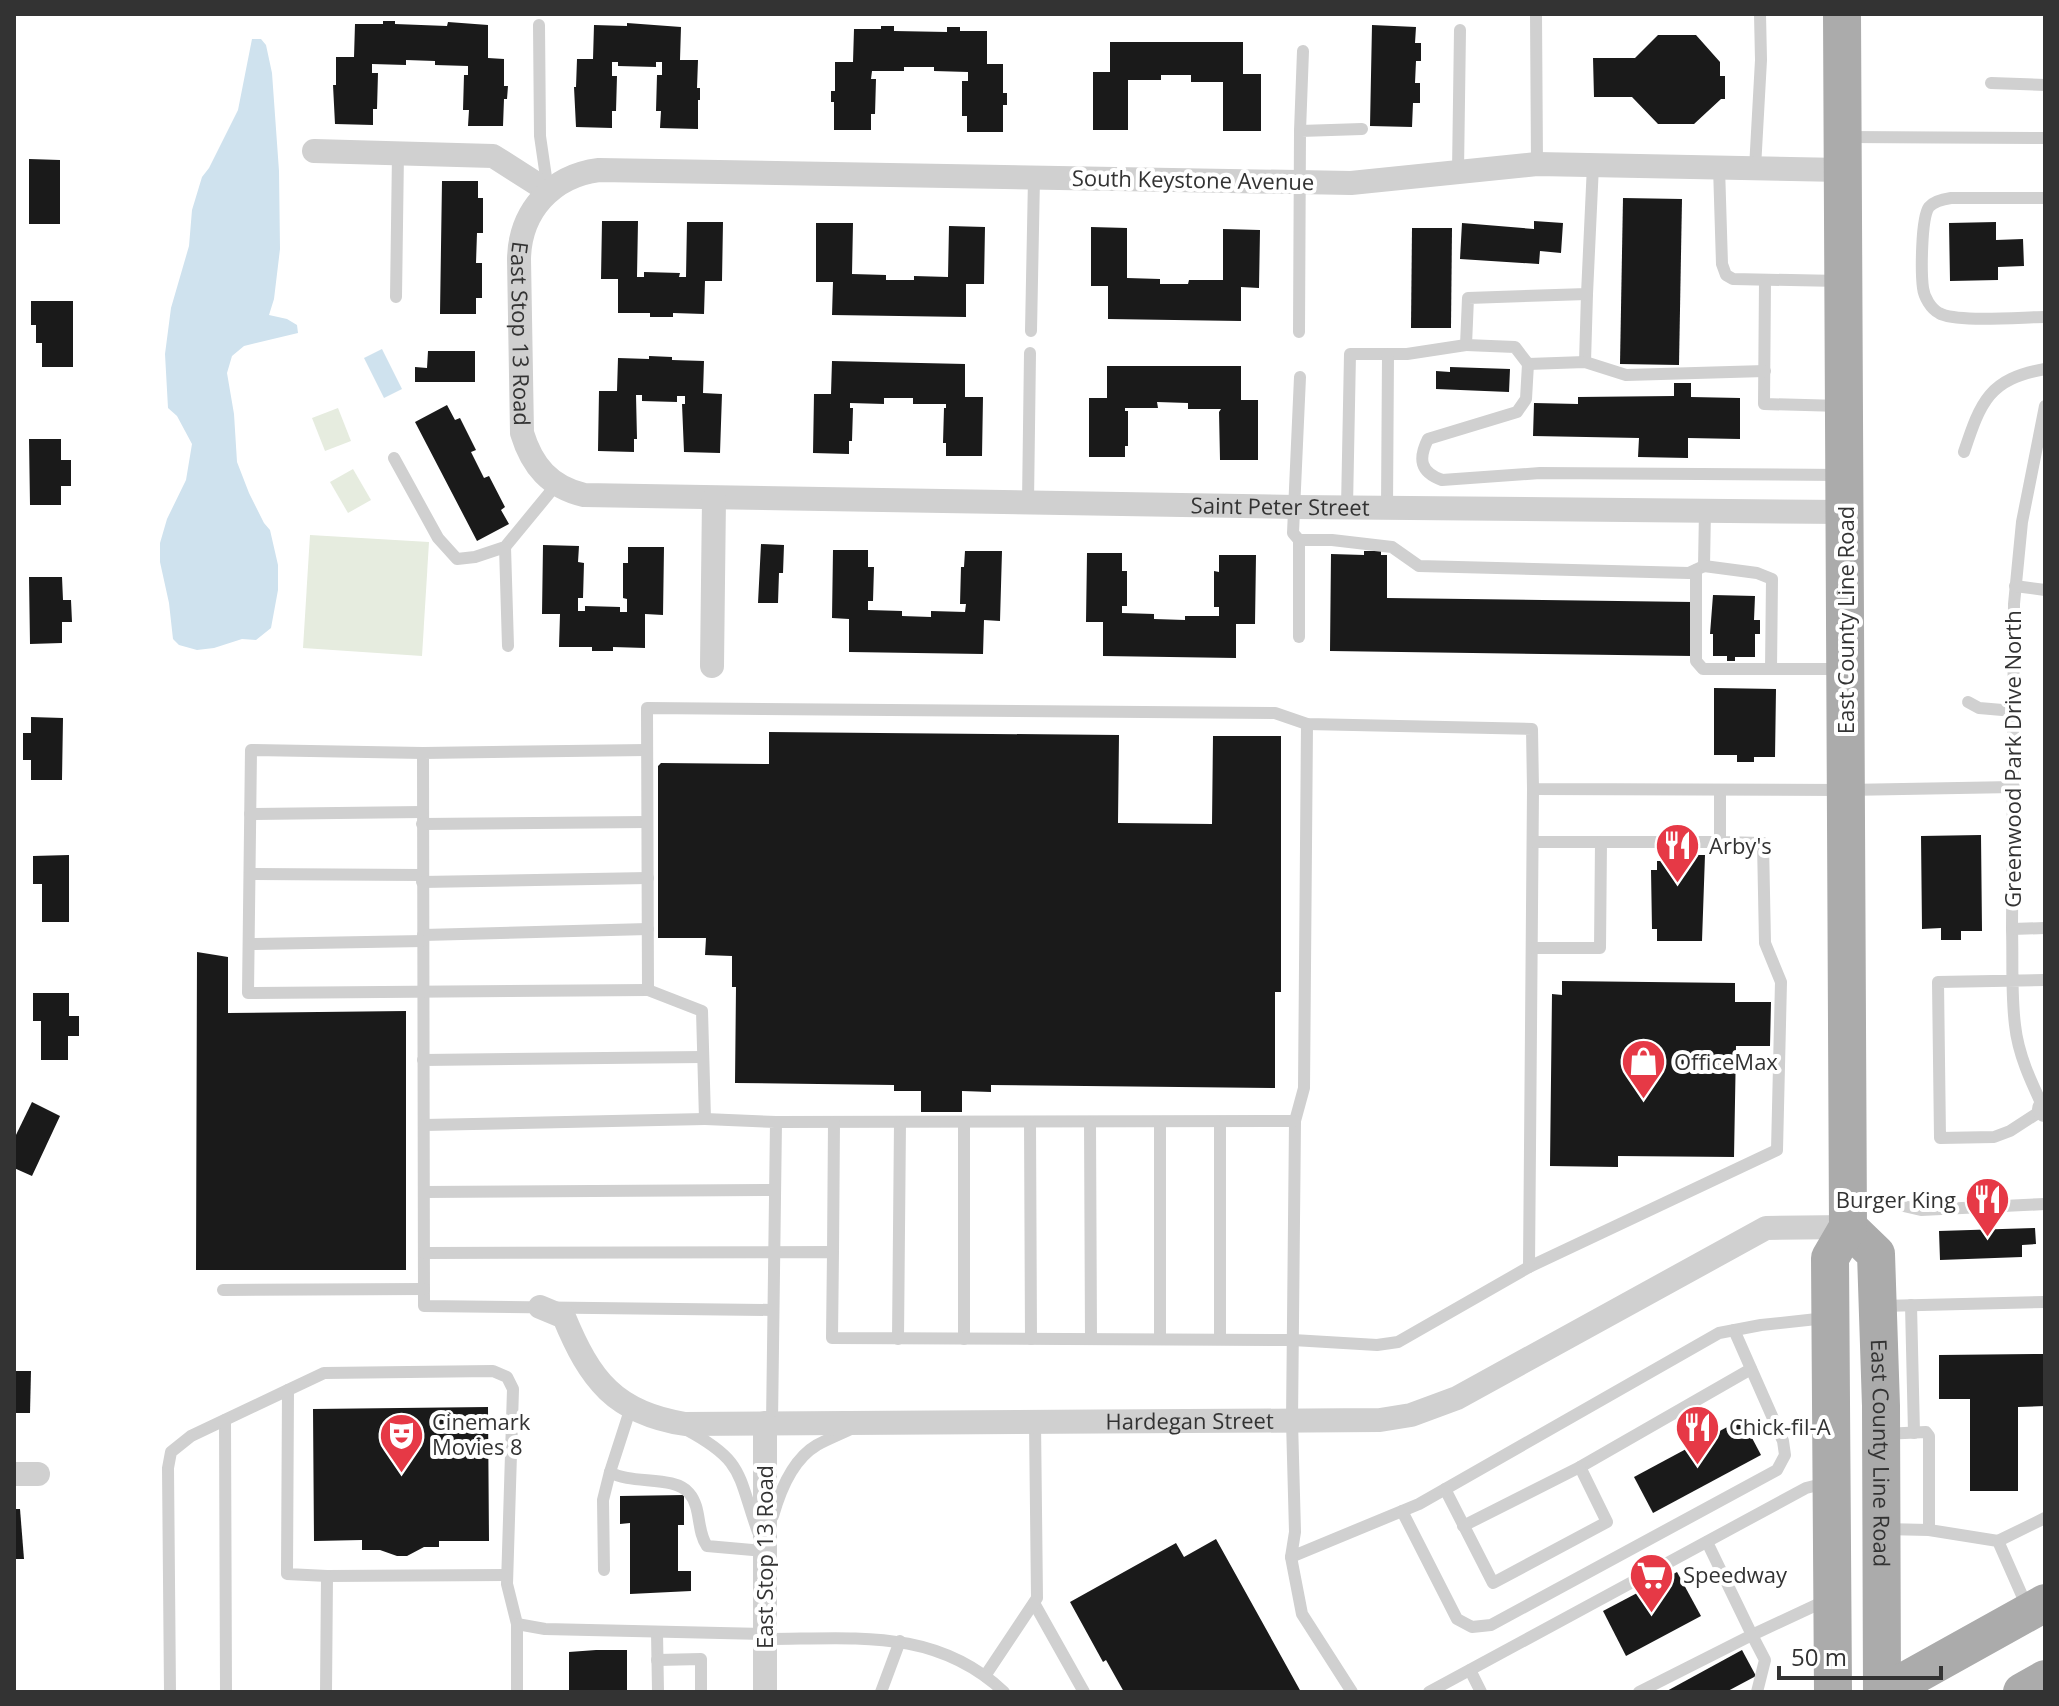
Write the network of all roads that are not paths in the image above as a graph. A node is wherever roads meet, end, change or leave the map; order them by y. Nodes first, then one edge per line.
1 (1536, 14) edge
2 (1760, 14) edge
3 (1842, 14) edge
4 (539, 25) dead end
5 (1460, 30) dead end
6 (1303, 51) dead end
7 (1991, 83) dead end
8 (2045, 85) edge
9 (1362, 129) dead end
10 (1300, 131) junction
11 (2045, 138) edge
12 (314, 151) dead end
13 (398, 153) junction
14 (1842, 153) junction
15 (1537, 164) junction
16 (1593, 165) junction
17 (1719, 167) junction
18 (1755, 168) junction
19 (1458, 171) junction
20 (1034, 178) junction
21 (1300, 182) junction
22 (546, 193) junction
23 (2045, 198) edge
24 (1765, 280) junction
25 (1843, 282) junction
26 (1587, 294) junction
27 (396, 297) dead end
28 (2045, 317) edge
29 (1031, 331) dead end
30 (1299, 332) dead end
31 (1466, 345) junction
32 (1030, 353) dead end
33 (1388, 354) junction
34 (1585, 362) junction
35 (1528, 364) junction
36 (2045, 369) edge
37 (1765, 371) junction
38 (1300, 377) dead end
39 (1844, 406) junction
40 (2045, 406) edge
41 (1964, 452) dead end
42 (394, 458) dead end
43 (1845, 475) junction
44 (550, 479) junction
45 (714, 498) junction
46 (1028, 502) junction
47 (1295, 507) junction
48 (1347, 507) junction
49 (1387, 508) junction
50 (1705, 510) junction
51 (1845, 512) junction
52 (1299, 540) junction
53 (505, 547) junction
54 (1700, 568) junction
55 (2015, 586) junction
56 (2045, 590) edge
57 (1299, 637) dead end
58 (508, 646) dead end
59 (712, 666) dead end
60 (1771, 669) junction
61 (1847, 669) junction
62 (1968, 702) dead end
63 (2014, 711) junction
64 (1307, 724) junction
65 (647, 750) junction
66 (423, 753) junction
67 (2014, 787) junction
68 (1533, 789) junction
69 (1720, 790) junction
70 (1847, 790) junction
71 (250, 814) junction
72 (422, 818) junction
73 (647, 822) junction
74 (1533, 842) junction
75 (1601, 842) junction
76 (1720, 842) junction
77 (250, 874) junction
78 (422, 878) junction
79 (648, 878) junction
80 (2045, 928) edge
81 (648, 929) junction
82 (2012, 929) junction
83 (423, 938) junction
84 (249, 944) junction
85 (1532, 948) junction
86 (2045, 980) edge
87 (2013, 981) junction
88 (648, 990) junction
89 (423, 992) junction
90 (703, 1057) junction
91 (423, 1060) junction
92 (2044, 1109) edge
93 (705, 1119) junction
94 (1295, 1121) junction
95 (776, 1122) junction
96 (834, 1122) junction
97 (900, 1122) junction
98 (964, 1122) junction
99 (1030, 1122) junction
100 (1090, 1122) junction
101 (1160, 1122) junction
102 (1220, 1122) junction
103 (424, 1125) junction
104 (775, 1190) junction
105 (424, 1192) junction
106 (2045, 1204) edge
107 (1848, 1216) junction
108 (774, 1252) junction
109 (833, 1252) junction
110 (424, 1253) junction
111 (1529, 1267) junction
112 (424, 1289) junction
113 (223, 1290) dead end
114 (2045, 1302) edge
115 (1895, 1305) junction
116 (540, 1307) junction
117 (773, 1310) junction
118 (1831, 1317) junction
119 (1734, 1330) junction
120 (898, 1339) junction
121 (964, 1339) junction
122 (1031, 1339) junction
123 (1091, 1339) junction
124 (1160, 1339) junction
125 (1220, 1339) junction
126 (1293, 1340) junction
127 (1751, 1369) junction
128 (288, 1390) junction
129 (631, 1407) junction
130 (225, 1420) junction
131 (669, 1421) junction
132 (1292, 1421) junction
133 (1035, 1422) junction
134 (769, 1423) junction
135 (864, 1423) junction
136 (1898, 1433) junction
137 (1580, 1467) junction
138 (610, 1472) junction
139 (1833, 1482) junction
140 (1445, 1489) junction
141 (1402, 1511) junction
142 (2045, 1518) edge
143 (1463, 1526) junction
144 (1883, 1529) junction
145 (1929, 1530) junction
146 (1998, 1541) junction
147 (1707, 1542) junction
148 (765, 1551) junction
149 (1291, 1557) junction
150 (604, 1570) dead end
151 (507, 1575) junction
152 (327, 1576) junction
153 (1833, 1597) junction
154 (1034, 1603) junction
155 (2037, 1608) edge
156 (517, 1624) junction
157 (657, 1632) junction
158 (1752, 1635) junction
159 (765, 1637) junction
160 (900, 1641) junction
161 (657, 1660) junction
162 (1470, 1670) junction
163 (985, 1676) junction
164 (170, 1692) edge
165 (226, 1692) edge
166 (326, 1692) edge
167 (517, 1692) edge
168 (658, 1692) edge
169 (701, 1692) edge
170 (765, 1692) edge
171 (881, 1692) edge
172 (1004, 1692) edge
173 (1084, 1692) edge
174 (1352, 1692) edge
175 (1429, 1692) edge
176 (1481, 1692) edge
177 (1639, 1692) edge
178 (1757, 1692) edge
179 (1833, 1692) edge
180 (1884, 1692) edge

1 - 15 lane
2 - 18 lane
3 - 14 main road, East County Line Road
4 - 22 lane
5 - 19 lane
6 - 10 lane
7 - 8 lane
9 - 10 lane
10 - 21 lane
11 - 14 lane
12 - 13 street
13 - 22 street
13 - 27 lane
14 - 18 street, South Keystone Avenue
14 - 25 main road, East County Line Road
15 - 16 street, South Keystone Avenue
15 - 19 street, South Keystone Avenue
16 - 17 street, South Keystone Avenue
16 - 26 lane
17 - 18 street, South Keystone Avenue
17 - 24 lane
19 - 21 street, South Keystone Avenue
20 - 21 street, South Keystone Avenue
20 - 22 street, South Keystone Avenue
20 - 29 lane
21 - 30 lane
22 - 44 street, East Stop 13 Road
23 - 28 lane
24 - 25 lane
24 - 37 lane
25 - 39 main road, East County Line Road
26 - 31 lane
26 - 34 lane
31 - 33 lane
31 - 35 lane
32 - 46 lane
33 - 48 lane
33 - 49 lane
34 - 35 lane
34 - 37 lane
35 - 43 lane
36 - 41 lane
37 - 39 lane
38 - 47 lane
39 - 43 main road, East County Line Road
40 - 55 lane, Greenwood Park Drive North
42 - 53 lane
43 - 51 main road, East County Line Road
44 - 45 street, Saint Peter Street
44 - 53 lane
45 - 46 street, Saint Peter Street
45 - 59 street
46 - 47 street, Saint Peter Street
47 - 48 street, Saint Peter Street
47 - 52 lane
48 - 49 street, Saint Peter Street
49 - 50 street, Saint Peter Street
50 - 51 street, Saint Peter Street
50 - 54 lane
51 - 61 main road, East County Line Road
52 - 54 lane
52 - 57 lane
53 - 58 lane
54 - 60 lane
54 - 60 lane
55 - 56 lane
55 - 63 lane, Greenwood Park Drive North
60 - 61 lane
61 - 70 main road, East County Line Road
62 - 63 lane
63 - 67 lane, Greenwood Park Drive North
64 - 65 lane
64 - 68 lane
64 - 94 lane
65 - 66 lane
65 - 73 lane
66 - 71 lane
66 - 72 lane
67 - 70 lane
67 - 82 lane, Greenwood Park Drive North
68 - 69 lane
68 - 74 lane
69 - 70 lane
69 - 76 lane
70 - 107 main road, East County Line Road
71 - 72 lane
71 - 77 lane
72 - 73 lane
72 - 78 lane
73 - 79 lane
74 - 75 lane
74 - 85 lane
75 - 76 lane
75 - 85 lane
76 - 111 lane
77 - 78 lane
77 - 84 lane
78 - 79 lane
78 - 83 lane
79 - 81 lane
80 - 82 lane
81 - 83 lane
81 - 88 lane
82 - 87 lane, Greenwood Park Drive North
83 - 84 lane
83 - 89 lane
84 - 89 lane
85 - 111 lane
86 - 87 lane
87 - 92 lane, Greenwood Park Drive North
87 - 92 lane
88 - 89 lane
88 - 90 lane
89 - 91 lane
90 - 91 lane
90 - 93 lane
91 - 103 lane
93 - 95 lane
93 - 103 lane
94 - 102 lane
94 - 126 lane
95 - 96 lane
95 - 104 lane
96 - 97 lane
96 - 109 lane
97 - 98 lane
97 - 120 lane
98 - 99 lane
98 - 121 lane
99 - 100 lane
99 - 122 lane
100 - 101 lane
100 - 123 lane
101 - 102 lane
101 - 124 lane
102 - 125 lane
103 - 105 lane
104 - 105 lane
104 - 108 lane
105 - 110 lane
106 - 107 lane
107 - 115 main road, East County Line Road
107 - 118 main road, East County Line Road
107 - 132 street, Hardegan Street
108 - 109 lane
108 - 110 lane
108 - 117 lane
109 - 120 lane
110 - 112 lane
111 - 126 lane
112 - 113 lane
112 - 116 lane
114 - 115 lane
115 - 136 main road, East County Line Road
116 - 117 lane
116 - 129 street, Hardegan Street
117 - 134 lane
118 - 119 lane
118 - 139 main road, East County Line Road
119 - 127 lane
119 - 140 lane
120 - 121 lane
121 - 122 lane
122 - 123 lane
123 - 124 lane
124 - 125 lane
125 - 126 lane
126 - 132 lane
127 - 137 lane
127 - 141 lane
128 - 130 lane
128 - 151 lane
128 - 152 lane
129 - 131 street, Hardegan Street
129 - 138 lane
130 - 164 lane
130 - 165 lane
131 - 134 street, Hardegan Street
131 - 148 lane
132 - 133 street, Hardegan Street
132 - 149 lane
133 - 135 street, Hardegan Street
133 - 154 lane
134 - 135 street, Hardegan Street
134 - 148 street, East Stop 13 Road
135 - 148 lane
136 - 144 main road, East County Line Road
136 - 145 lane
137 - 143 lane
137 - 143 lane
138 - 148 lane
138 - 150 lane
139 - 147 lane
139 - 153 main road, East County Line Road
140 - 141 lane
140 - 143 lane
141 - 149 lane
142 - 146 lane
144 - 145 lane
144 - 180 main road, East County Line Road
145 - 146 lane
146 - 155 lane
147 - 158 lane
147 - 162 lane
148 - 159 street, East Stop 13 Road
149 - 174 lane
151 - 152 lane
151 - 156 lane
152 - 166 lane
153 - 158 lane
153 - 179 main road, East County Line Road
154 - 163 lane
154 - 173 lane
155 - 180 main road
156 - 157 lane
156 - 167 lane
157 - 159 lane
157 - 161 lane
158 - 177 lane
158 - 178 lane
159 - 160 lane
159 - 170 street, East Stop 13 Road
160 - 163 lane
160 - 171 lane
161 - 168 lane
161 - 169 lane
162 - 175 lane
162 - 176 lane
163 - 172 lane

